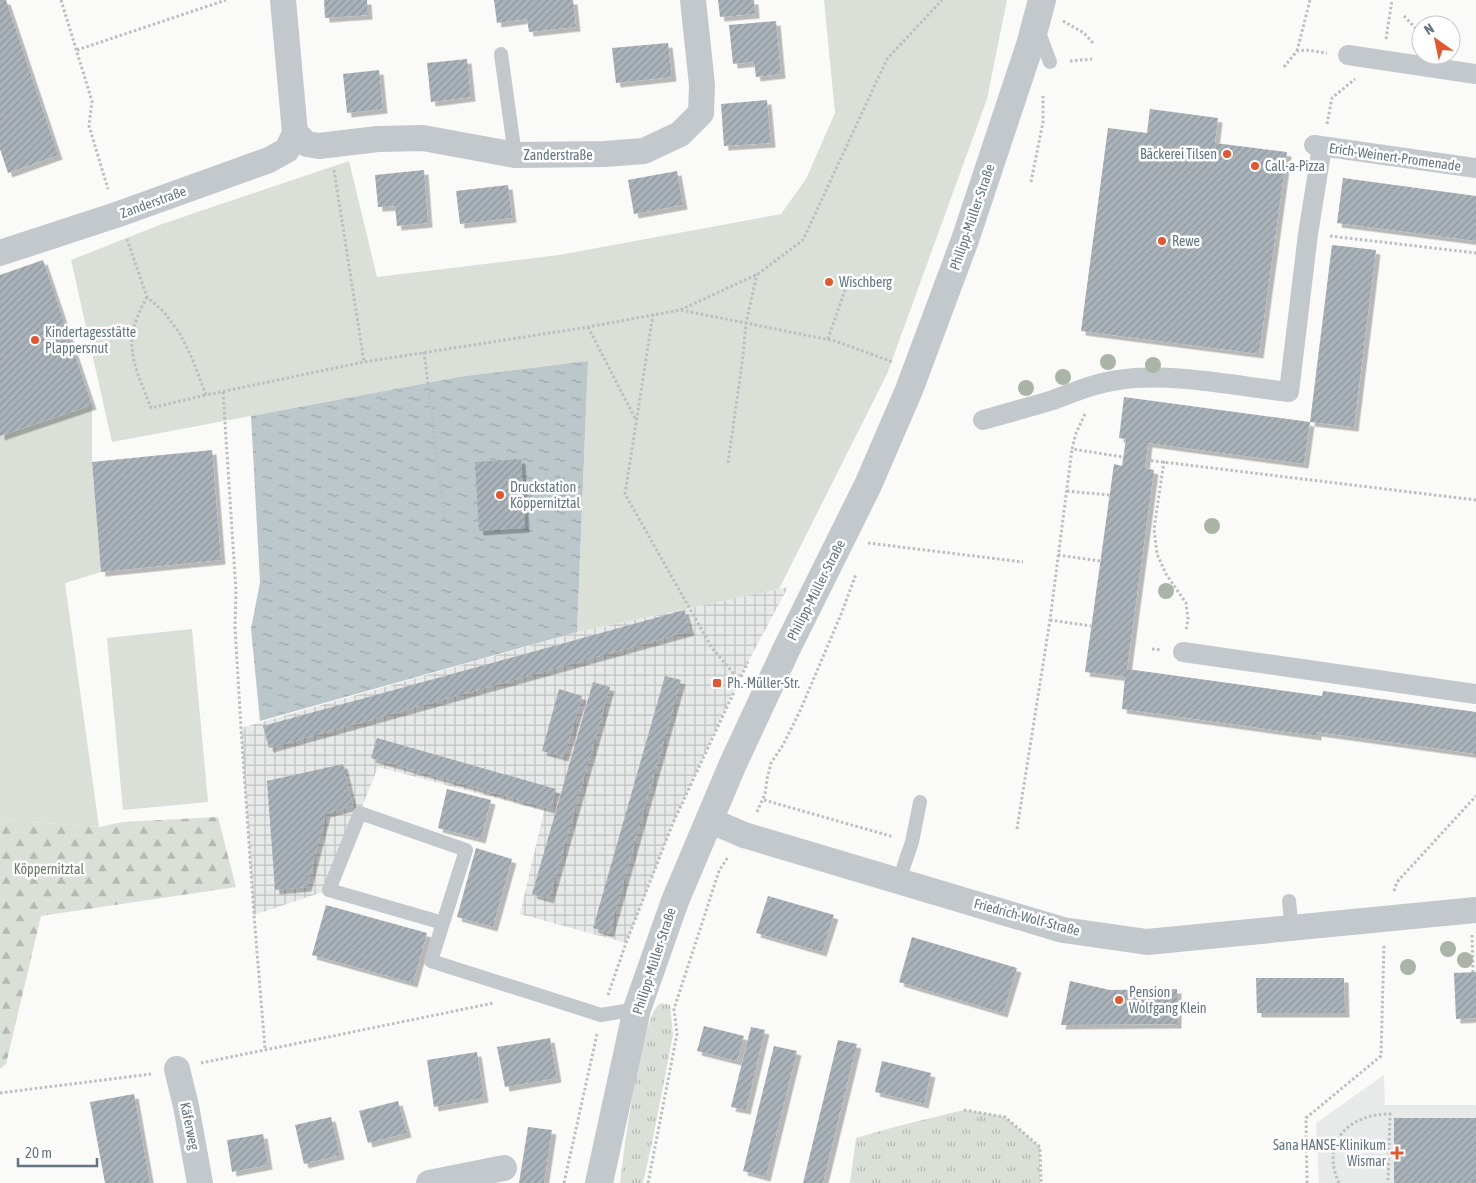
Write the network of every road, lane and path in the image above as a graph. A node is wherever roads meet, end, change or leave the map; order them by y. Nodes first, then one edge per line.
1 (61, 0) edge
2 (226, 0) edge
3 (284, 0) edge
4 (693, 0) edge
5 (942, 0) edge
6 (1310, 0) edge
7 (1392, 0) edge
8 (1039, 11) edge
9 (1389, 14) dead end
10 (1404, 16) dead end
11 (1062, 21) dead end
12 (1411, 23) edge
13 (1093, 43) dead end
14 (77, 50) junction
15 (1297, 51) junction
16 (501, 54) dead end
17 (1348, 55) joint
18 (1050, 62) dead end
19 (1284, 67) dead end
20 (1476, 74) edge
21 (1358, 77) dead end
22 (1042, 91) dead end
23 (1332, 98) dead end
24 (295, 134) junction
25 (330, 145) junction
26 (515, 155) junction
27 (1476, 168) edge
28 (1031, 182) dead end
29 (119, 214) junction
30 (1342, 237) dead end
31 (0, 253) edge
32 (1476, 253) edge
33 (758, 274) junction
34 (846, 287) dead end
35 (147, 297) junction
36 (680, 310) junction
37 (653, 314) junction
38 (746, 323) junction
39 (588, 327) junction
40 (828, 339) junction
41 (424, 352) junction
42 (891, 361) dead end
43 (364, 362) junction
44 (223, 392) junction
45 (206, 395) junction
46 (1086, 411) dead end
47 (636, 420) junction
48 (984, 420) dead end
49 (1072, 449) junction
50 (1123, 457) dead end
51 (1146, 460) dead end
52 (1164, 461) junction
53 (728, 463) dead end
54 (1067, 491) junction
55 (1110, 495) dead end
56 (1476, 500) edge
57 (445, 521) dead end
58 (867, 542) dead end
59 (1058, 555) junction
60 (1100, 561) dead end
61 (1024, 562) dead end
62 (1050, 620) junction
63 (1188, 620) dead end
64 (1091, 626) dead end
65 (1183, 652) dead end
66 (752, 655) dead end
67 (738, 680) junction
68 (766, 693) junction
69 (1476, 694) edge
70 (1476, 796) edge
71 (764, 800) dead end
72 (920, 802) dead end
73 (709, 820) junction
74 (1017, 829) dead end
75 (912, 842) junction
76 (899, 880) junction
77 (1289, 901) dead end
78 (1384, 920) junction
79 (1474, 922) edge
80 (443, 923) junction
81 (1292, 929) junction
82 (1473, 972) dead end
83 (536, 995) junction
84 (637, 1009) junction
85 (601, 1015) junction
86 (265, 1049) junction
87 (177, 1069) junction
88 (0, 1093) edge
89 (964, 1110) dead end
90 (504, 1168) dead end
91 (200, 1183) edge
92 (429, 1183) edge
93 (564, 1183) edge
94 (599, 1183) edge
95 (1041, 1183) edge
96 (1307, 1183) edge
97 (1339, 1183) edge
98 (1388, 1183) edge

1 - 14 path
2 - 14 path
3 - 24 street
4 - 26 street, Zanderstraße
5 - 33 path
6 - 15 path
7 - 9 path
8 - 18 lane
8 - 68 street, Philipp-Müller-Straße
10 - 12 path
11 - 13 path
14 - 29 path
15 - 17 path
15 - 19 path
16 - 26 lane
17 - 20 street
21 - 23 path
22 - 28 path
24 - 25 street, Zanderstraße
24 - 29 street, Zanderstraße
25 - 26 street, Zanderstraße
25 - 43 path
27 - 48 street, Erich-Weinert-Promenade
29 - 31 street, Zanderstraße
29 - 35 path
30 - 32 path
33 - 36 path
33 - 38 path
34 - 40 path
35 - 45 path
35 - 45 path
36 - 37 path
36 - 38 path
37 - 39 path
37 - 47 path
38 - 40 path
38 - 53 path
39 - 41 path
39 - 47 path
40 - 42 path
41 - 43 path
41 - 57 path
43 - 44 path
44 - 45 path
44 - 86 path
46 - 49 path
47 - 67 path
49 - 50 path
49 - 54 path
51 - 52 path
52 - 56 path
52 - 63 path
54 - 55 path
54 - 59 path
58 - 61 path
59 - 60 path
59 - 62 path
62 - 64 path
62 - 74 path
65 - 69 street
66 - 67 path
67 - 68 path
67 - 85 path
68 - 73 street, Philipp-Müller-Straße
70 - 78 path
71 - 75 path
72 - 75 lane
73 - 76 street, Friedrich-Wolf-Straße
73 - 84 street, Philipp-Müller-Straße
75 - 76 lane
76 - 81 street, Friedrich-Wolf-Straße
77 - 81 lane
78 - 79 street, Friedrich-Wolf-Straße
78 - 81 street, Friedrich-Wolf-Straße
78 - 96 path
79 - 82 path
80 - 80 lane
80 - 83 lane
83 - 85 lane
83 - 86 path
84 - 85 lane
84 - 94 street, Philipp-Müller-Straße
85 - 93 path
86 - 87 path
87 - 88 path
87 - 91 street, Käferweg
89 - 95 path
90 - 92 street
97 - 98 path

